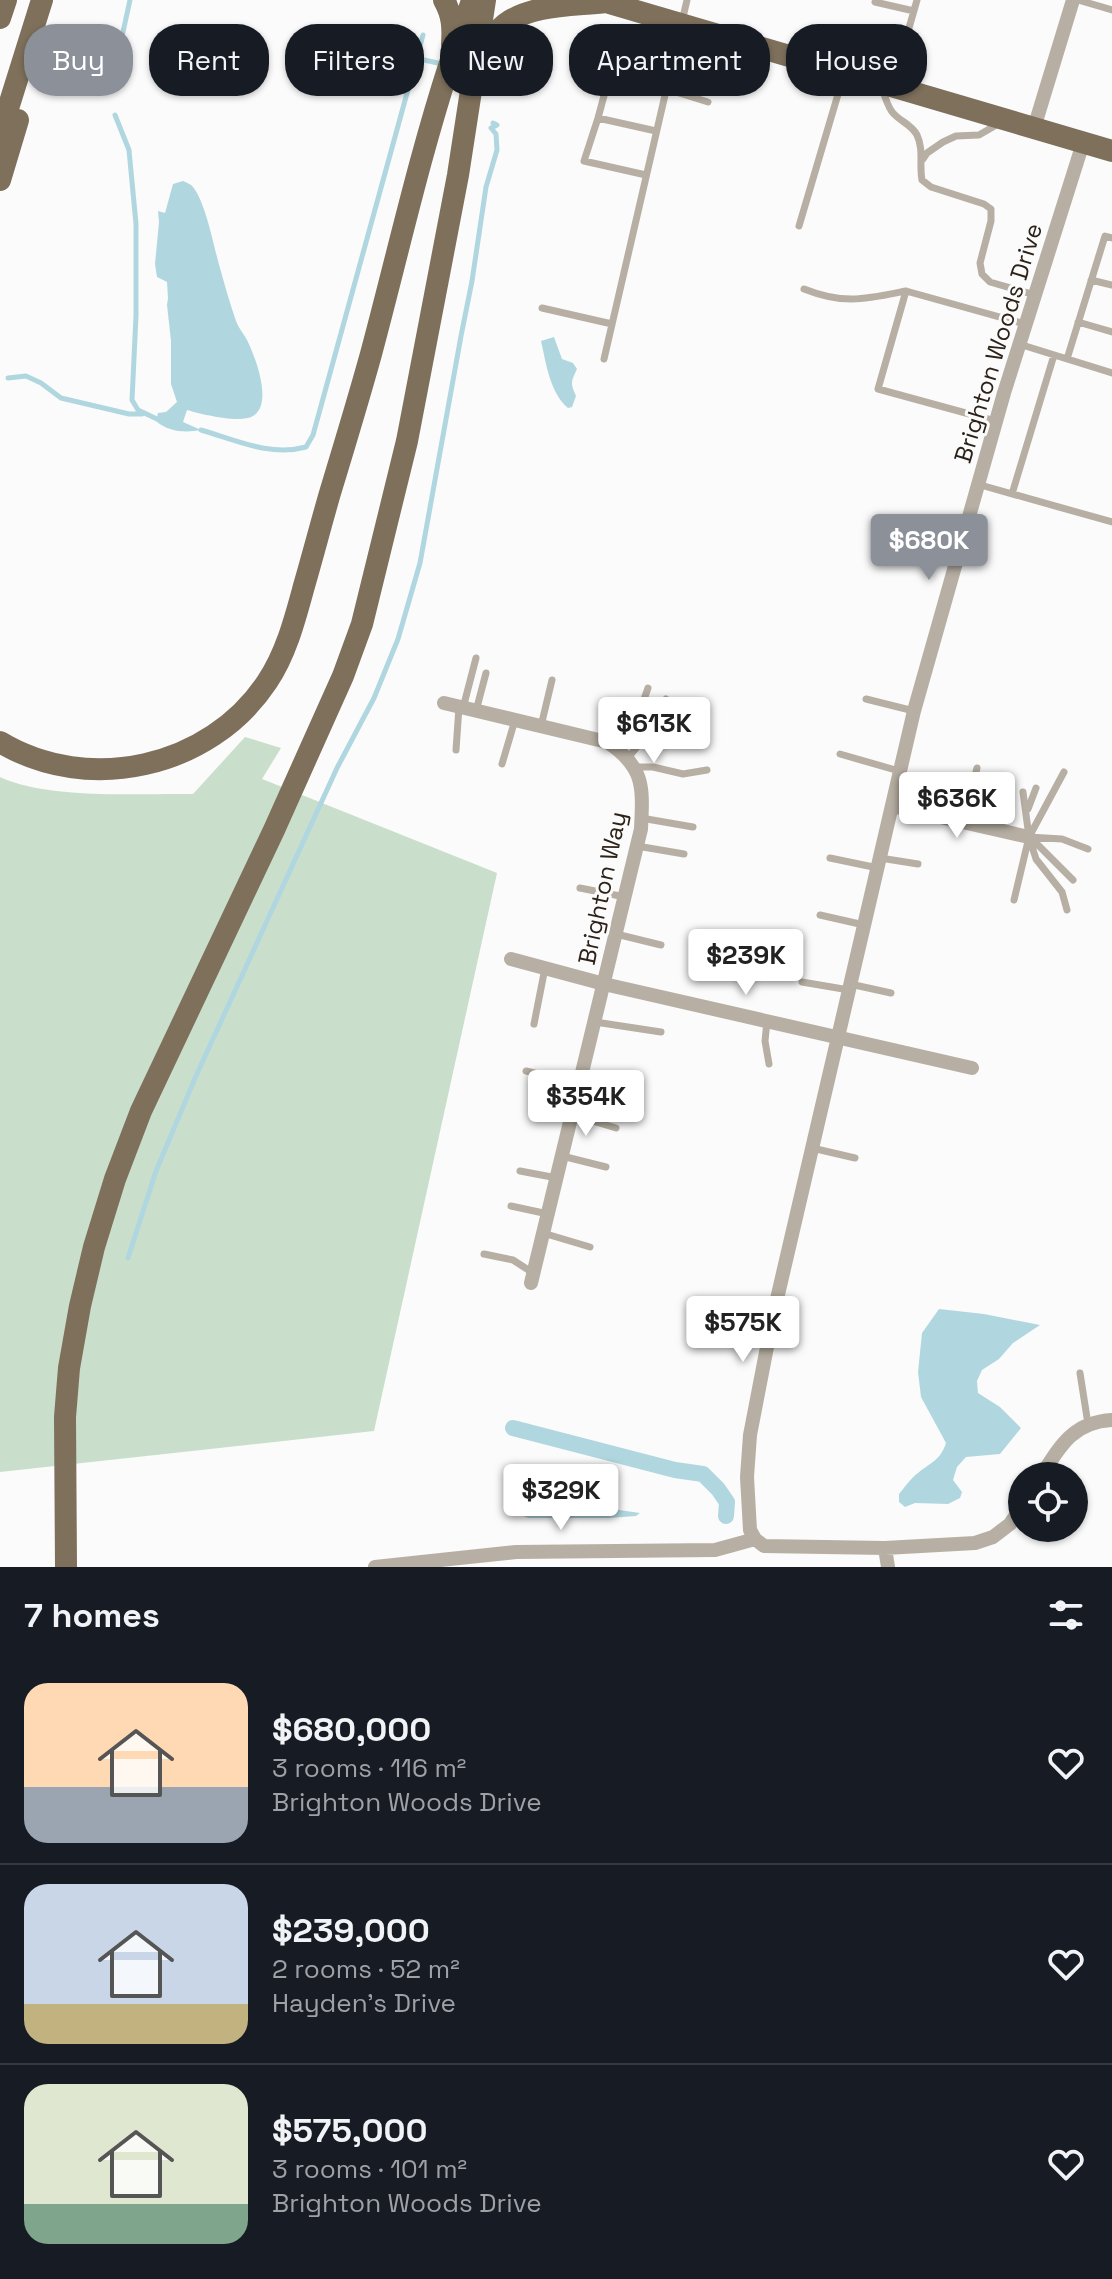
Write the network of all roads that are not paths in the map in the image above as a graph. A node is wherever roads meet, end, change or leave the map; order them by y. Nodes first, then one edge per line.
1 (6, 0) edge
2 (42, 0) edge
3 (444, 0) edge
4 (472, 0) edge
5 (485, 0) edge
6 (687, 0) edge
7 (876, 0) edge
8 (917, 0) edge
9 (1075, 0) edge
10 (602, 1) edge
11 (1112, 10) edge
12 (914, 11) junction
13 (0, 18) edge
14 (453, 24) edge
15 (464, 24) edge
16 (482, 24) edge
17 (507, 24) edge
18 (681, 24) joint
19 (909, 24) edge
20 (23, 62) junction
21 (440, 96) edge
22 (470, 96) edge
23 (604, 96) edge
24 (664, 96) edge
25 (690, 96) edge
26 (837, 96) edge
27 (888, 96) edge
28 (926, 96) edge
29 (708, 102) dead end
30 (598, 118) junction
31 (1005, 120) junction
32 (1034, 128) junction
33 (656, 131) junction
34 (0, 134) edge
35 (1083, 143) junction
36 (1112, 151) edge
37 (923, 159) junction
38 (646, 175) junction
39 (0, 180) edge
40 (799, 226) dead end
41 (1112, 238) edge
42 (1091, 280) junction
43 (1112, 285) edge
44 (804, 289) dead end
45 (906, 291) junction
46 (1035, 295) junction
47 (542, 308) dead end
48 (1078, 322) junction
49 (612, 324) junction
50 (1025, 324) junction
51 (1112, 332) edge
52 (1019, 344) junction
53 (1054, 355) junction
54 (604, 359) dead end
55 (1067, 359) junction
56 (1112, 373) edge
57 (995, 421) junction
58 (977, 484) junction
59 (1012, 494) junction
60 (1112, 522) edge
61 (476, 658) dead end
62 (486, 673) dead end
63 (552, 680) dead end
64 (648, 688) dead end
65 (666, 699) dead end
66 (866, 699) dead end
67 (444, 703) dead end
68 (466, 709) junction
69 (914, 711) junction
70 (515, 720) junction
71 (541, 726) junction
72 (0, 742) edge
73 (456, 750) dead end
74 (840, 754) dead end
75 (627, 759) junction
76 (502, 764) dead end
77 (977, 768) dead end
78 (707, 770) dead end
79 (900, 771) junction
80 (1064, 772) dead end
81 (1036, 788) dead end
82 (1023, 792) dead end
83 (892, 806) junction
84 (1027, 811) junction
85 (641, 818) junction
86 (963, 822) junction
87 (693, 827) dead end
88 (1029, 837) junction
89 (637, 846) junction
90 (1088, 849) dead end
91 (684, 854) dead end
92 (830, 858) dead end
93 (879, 863) junction
94 (918, 864) dead end
95 (1073, 880) dead end
96 (580, 888) dead end
97 (625, 897) junction
98 (1014, 900) dead end
99 (1067, 910) dead end
100 (820, 915) dead end
101 (864, 925) junction
102 (616, 934) junction
103 (661, 945) dead end
104 (511, 959) dead end
105 (545, 968) junction
106 (802, 982) dead end
107 (604, 984) junction
108 (850, 987) junction
109 (891, 993) dead end
110 (767, 1021) junction
111 (595, 1022) junction
112 (534, 1024) dead end
113 (661, 1032) dead end
114 (838, 1037) junction
115 (769, 1064) dead end
116 (972, 1068) dead end
117 (526, 1071) dead end
118 (580, 1084) junction
119 (573, 1112) junction
120 (616, 1128) dead end
121 (812, 1148) junction
122 (562, 1156) junction
123 (855, 1158) dead end
124 (606, 1167) dead end
125 (520, 1171) dead end
126 (557, 1178) junction
127 (511, 1206) dead end
128 (548, 1214) junction
129 (543, 1233) junction
130 (590, 1247) dead end
131 (484, 1254) dead end
132 (532, 1278) joint
133 (1080, 1373) dead end
134 (1112, 1420) edge
135 (1088, 1424) junction
136 (1046, 1462) edge
137 (1008, 1525) edge
138 (755, 1539) junction
139 (885, 1548) junction
140 (66, 1567) edge
141 (375, 1567) edge
142 (888, 1567) edge

1 - 13 main road
2 - 20 main road
3 - 14 main road
4 - 15 main road
5 - 16 main road
6 - 18 lane
7 - 12 lane
8 - 12 lane
9 - 11 lane
9 - 32 street
10 - 17 main road
10 - 18 main road
12 - 19 lane
20 - 34 main road
20 - 39 main road
21 - 72 main road
22 - 140 main road
23 - 30 lane
24 - 33 lane
25 - 29 lane
26 - 40 lane
27 - 37 lane
28 - 31 main road
30 - 33 lane
30 - 38 lane
31 - 32 main road
31 - 37 lane
32 - 35 main road
33 - 38 lane
35 - 36 main road
35 - 46 street, Brighton Woods Drive
37 - 46 lane
38 - 49 lane
41 - 42 lane
42 - 43 lane
42 - 48 lane
44 - 45 lane
45 - 50 lane
45 - 57 lane
46 - 50 street, Brighton Woods Drive
47 - 49 lane
48 - 51 lane
48 - 55 lane
49 - 54 lane
50 - 52 street, Brighton Woods Drive
52 - 53 lane
52 - 57 street, Brighton Woods Drive
53 - 55 lane
53 - 59 lane
55 - 56 lane
57 - 58 street, Brighton Woods Drive
58 - 59 lane
58 - 69 street, Brighton Woods Drive
59 - 60 lane
61 - 68 lane
62 - 68 lane
63 - 71 lane
64 - 75 lane
65 - 75 lane
66 - 69 lane
67 - 68 street
68 - 70 street
68 - 73 lane
69 - 79 street, Brighton Woods Drive
70 - 71 street
70 - 76 lane
71 - 75 street
74 - 79 lane
75 - 78 lane
75 - 85 street, Brighton Way
77 - 86 lane
79 - 83 street, Brighton Woods Drive
80 - 88 lane
81 - 84 lane
82 - 84 lane
83 - 86 street
83 - 93 street, Brighton Woods Drive
84 - 88 lane
85 - 87 lane
85 - 89 street, Brighton Way
86 - 88 street
88 - 90 lane
88 - 95 lane
88 - 98 lane
88 - 99 lane
89 - 91 lane
89 - 97 street, Brighton Way
92 - 93 lane
93 - 94 lane
93 - 101 street, Brighton Woods Drive
96 - 97 lane
97 - 102 street, Brighton Way
100 - 101 lane
101 - 108 street, Brighton Woods Drive
102 - 103 lane
102 - 107 street, Brighton Way
104 - 105 street
105 - 107 street
105 - 112 lane
106 - 108 lane
107 - 110 street
107 - 111 street, Brighton Way
108 - 109 lane
108 - 114 street, Brighton Woods Drive
110 - 114 street
110 - 115 lane
111 - 113 lane
111 - 118 street, Brighton Way
114 - 116 street
114 - 121 street, Brighton Woods Drive
117 - 118 lane
118 - 119 street, Brighton Way
119 - 120 lane
119 - 122 street, Brighton Way
121 - 123 lane
121 - 138 street, Brighton Woods Drive
122 - 124 lane
122 - 126 street, Brighton Way
125 - 126 lane
126 - 128 street, Brighton Way
127 - 128 lane
128 - 129 street, Brighton Way
129 - 130 lane
129 - 132 street, Brighton Way
131 - 132 lane
133 - 135 lane
134 - 135 street
135 - 136 street
137 - 139 street
138 - 139 street
138 - 141 street
139 - 142 street

